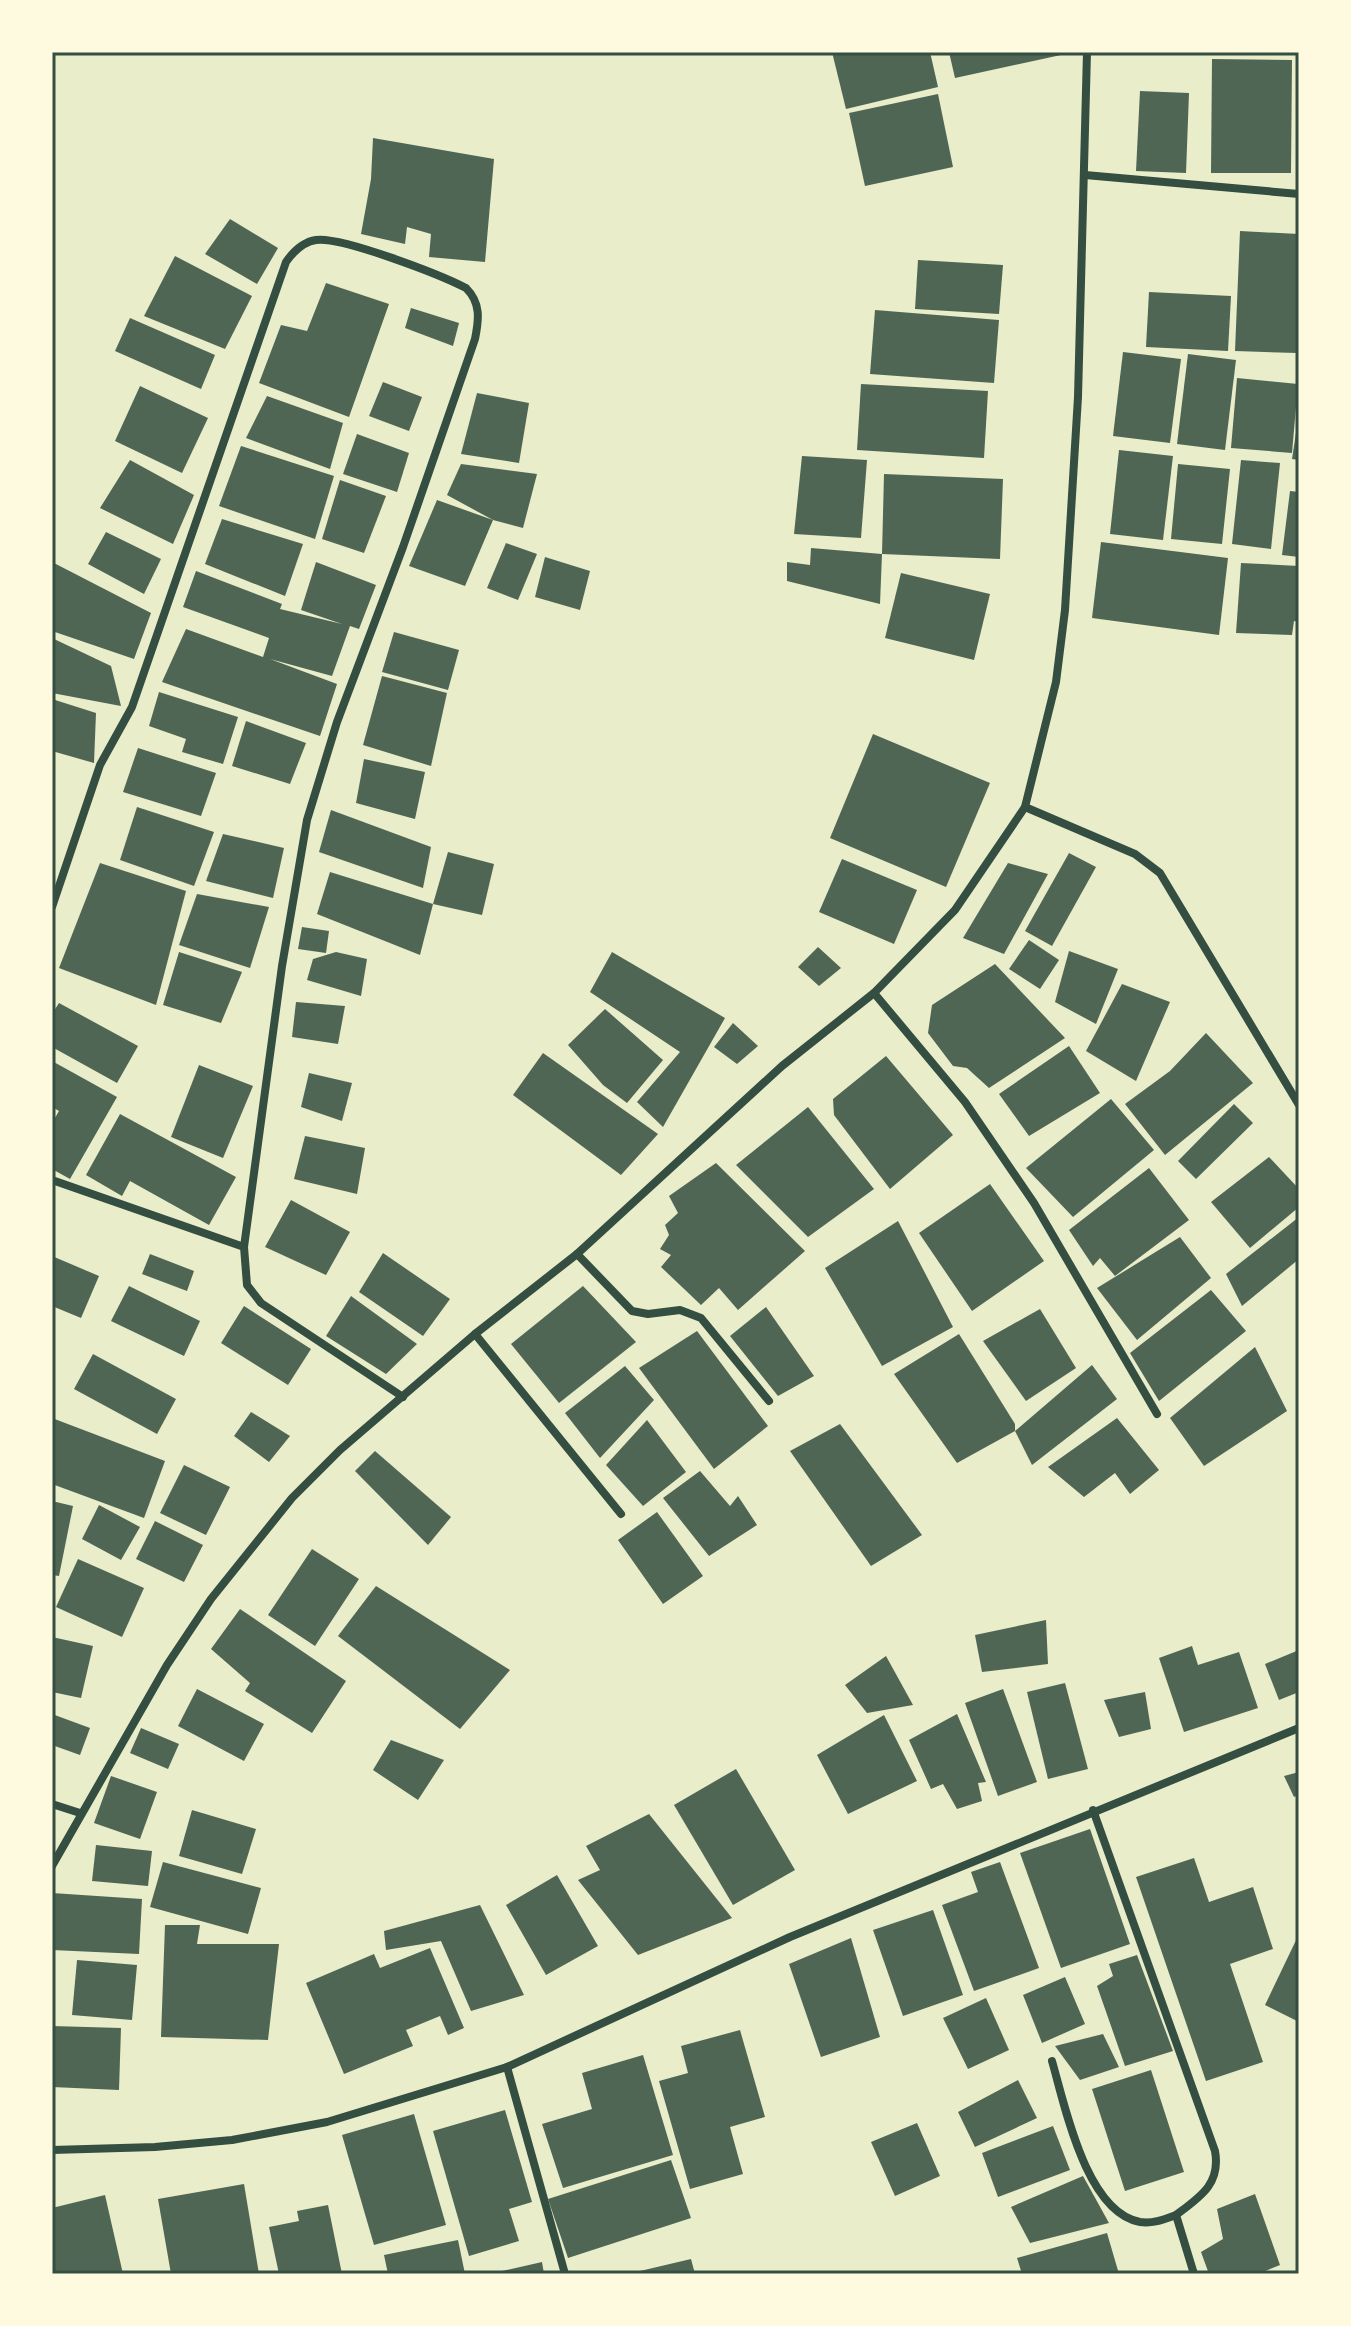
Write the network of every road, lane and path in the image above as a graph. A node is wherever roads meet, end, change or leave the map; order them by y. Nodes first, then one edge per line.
1 (1087, 52) edge
2 (1085, 175) junction
3 (1299, 194) edge
4 (1025, 807) junction
5 (52, 907) edge
6 (874, 993) junction
7 (1299, 1105) edge
8 (52, 1180) edge
9 (244, 1247) junction
10 (577, 1254) junction
11 (475, 1334) junction
12 (403, 1397) junction
13 (769, 1401) dead end
14 (1157, 1414) dead end
15 (621, 1514) dead end
16 (1299, 1728) edge
17 (52, 1804) edge
18 (1093, 1810) junction
19 (80, 1813) junction
20 (52, 1866) edge
21 (1052, 2061) dead end
22 (507, 2067) junction
23 (52, 2150) edge
24 (1176, 2215) junction
25 (565, 2274) edge
26 (1194, 2274) edge

1 - 2 street
2 - 3 street
2 - 4 street
4 - 6 street
4 - 7 street
5 - 9 street
6 - 10 street
6 - 14 street
8 - 9 street
9 - 12 street
10 - 11 street
10 - 13 street
11 - 12 street
11 - 15 street
12 - 19 street
16 - 18 street
17 - 19 street
18 - 22 street
18 - 24 street
19 - 20 street
21 - 24 street
22 - 23 street
22 - 25 street
24 - 26 street

